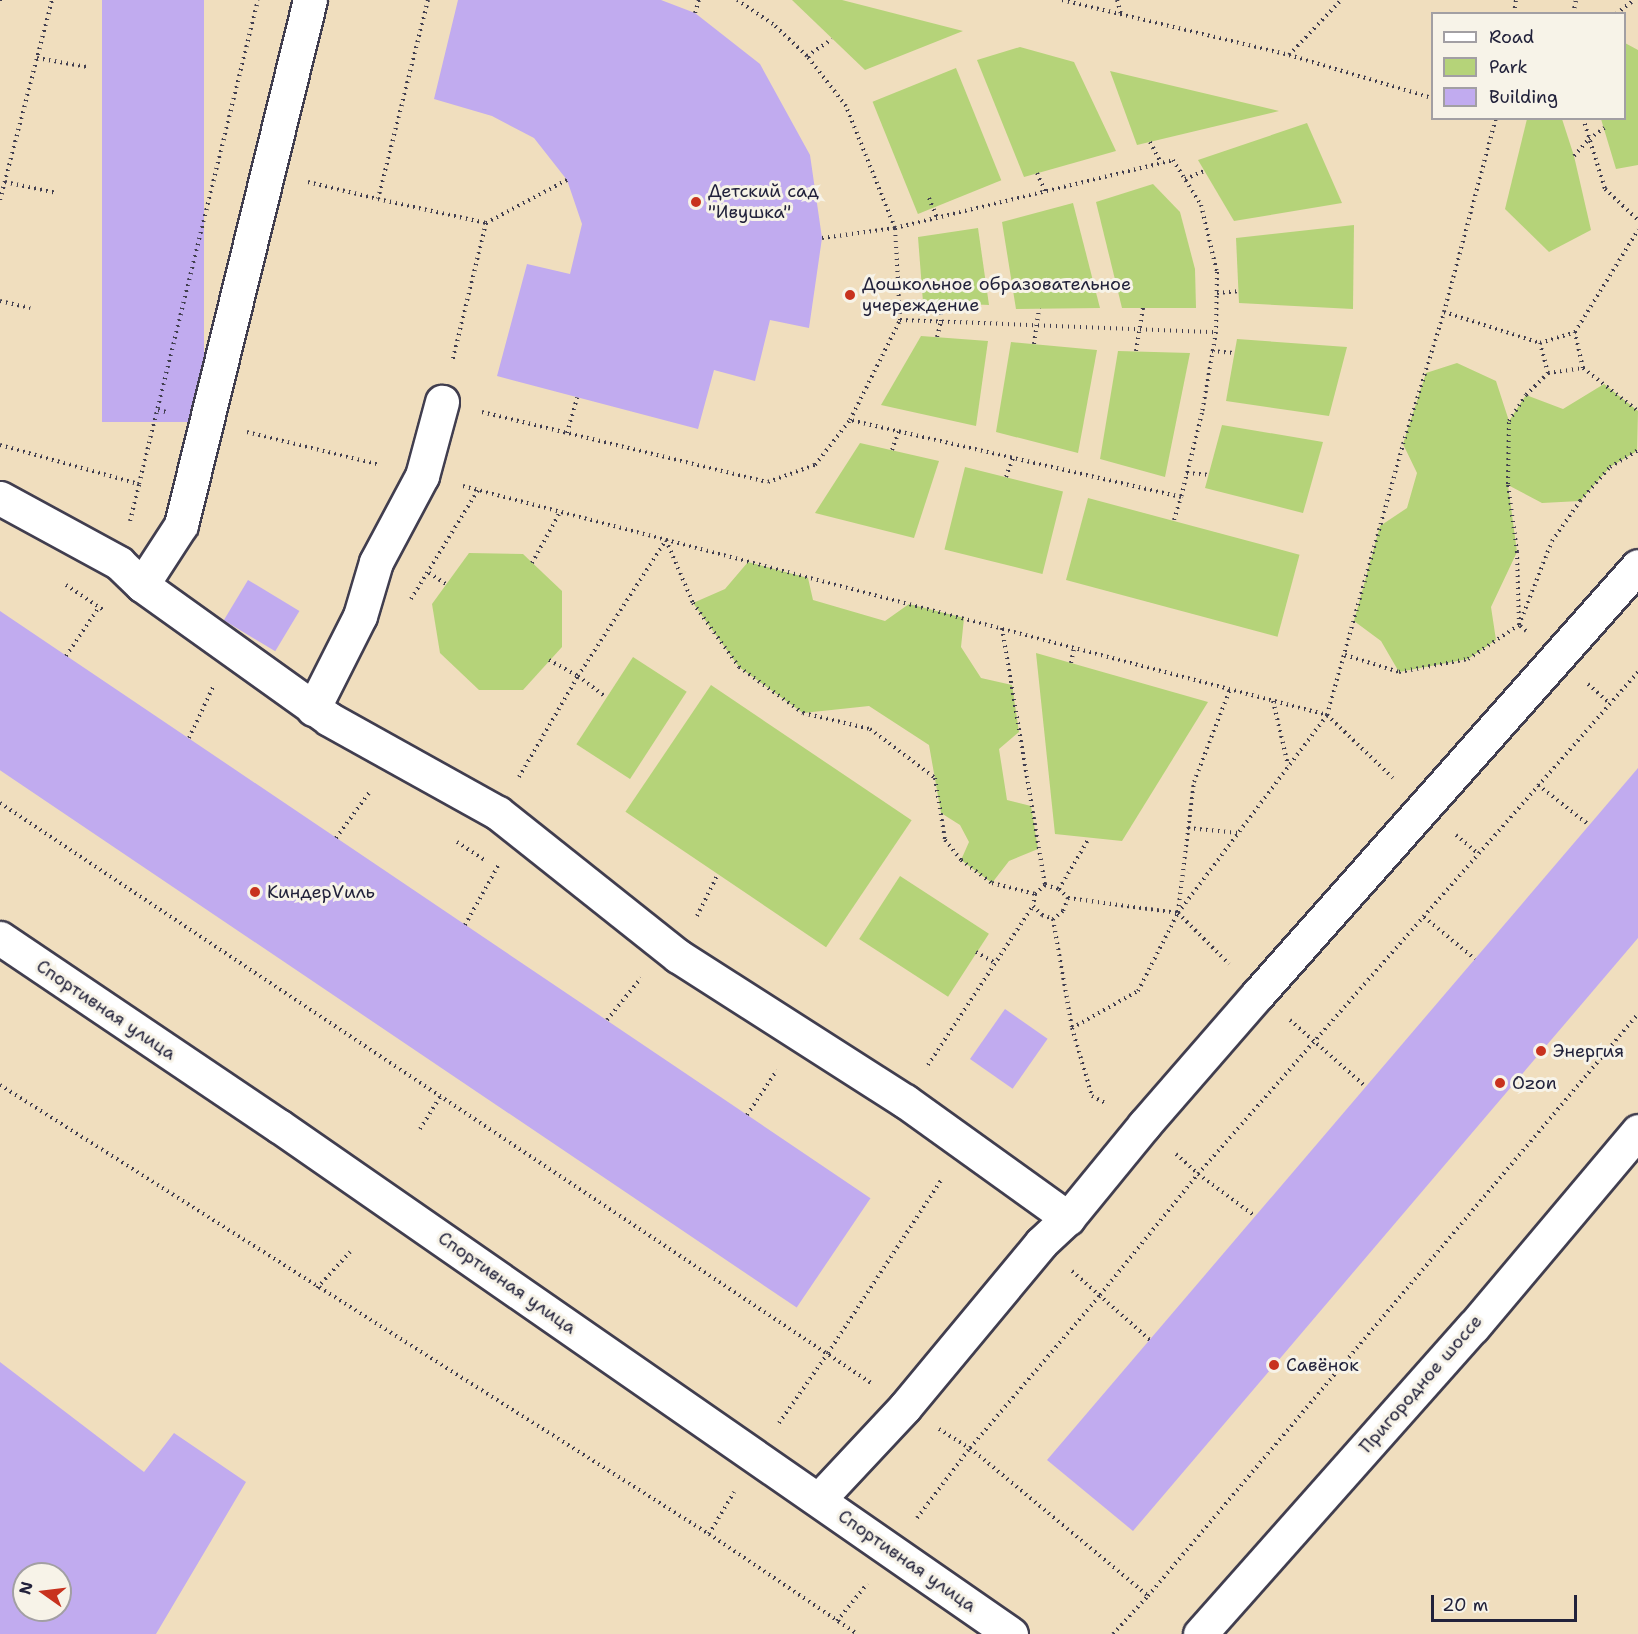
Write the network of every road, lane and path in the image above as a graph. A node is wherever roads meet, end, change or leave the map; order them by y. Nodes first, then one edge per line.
1 (52, 0) edge
2 (258, 0) edge
3 (310, 0) edge
4 (428, 0) edge
5 (699, 0) edge
6 (738, 0) edge
7 (1062, 0) edge
8 (1117, 0) edge
9 (1341, 0) edge
10 (1634, 0) edge
11 (1619, 12) edge
12 (695, 13) dead end
13 (1121, 15) junction
14 (832, 39) dead end
15 (807, 56) junction
16 (1288, 56) junction
17 (37, 58) junction
18 (87, 67) dead end
19 (1431, 98) edge
20 (1495, 120) edge
21 (1584, 120) edge
22 (1604, 128) dead end
23 (1589, 139) junction
24 (1150, 142) dead end
25 (1574, 156) dead end
26 (1161, 163) junction
27 (1204, 171) dead end
28 (267, 173) junction
29 (1037, 173) dead end
30 (1185, 179) junction
31 (567, 180) dead end
32 (5, 182) junction
33 (1045, 191) junction
34 (57, 193) dead end
35 (929, 198) dead end
36 (378, 199) junction
37 (0, 200) edge
38 (937, 218) junction
39 (1638, 220) edge
40 (486, 223) junction
41 (895, 228) junction
42 (1638, 230) edge
43 (822, 238) dead end
44 (1238, 291) dead end
45 (1217, 293) junction
46 (0, 302) edge
47 (941, 303) dead end
48 (30, 308) dead end
49 (1039, 308) dead end
50 (1143, 308) dead end
51 (1443, 312) junction
52 (900, 320) junction
53 (941, 321) junction
54 (1037, 325) junction
55 (1142, 329) junction
56 (1216, 332) junction
57 (1575, 332) junction
58 (937, 337) dead end
59 (1540, 343) junction
60 (1034, 344) dead end
61 (1137, 351) dead end
62 (1212, 351) junction
63 (1234, 353) dead end
64 (1583, 368) junction
65 (1548, 373) junction
66 (577, 397) dead end
67 (442, 402) junction
68 (158, 410) junction
69 (1638, 411) edge
70 (850, 420) junction
71 (208, 422) junction
72 (899, 431) junction
73 (567, 433) junction
74 (0, 445) edge
75 (892, 450) dead end
76 (1638, 450) edge
77 (1013, 458) junction
78 (1187, 472) junction
79 (1208, 475) dead end
80 (422, 476) junction
81 (1006, 477) dead end
82 (1181, 497) junction
83 (0, 498) edge
84 (560, 512) junction
85 (1174, 520) dead end
86 (666, 540) junction
87 (532, 562) dead end
88 (1638, 566) edge
89 (429, 573) dead end
90 (60, 581) dead end
91 (446, 584) dead end
92 (142, 585) junction
93 (99, 607) junction
94 (109, 614) dead end
95 (1519, 625) junction
96 (1002, 628) junction
97 (1074, 648) junction
98 (1345, 655) junction
99 (66, 656) dead end
100 (1557, 657) junction
101 (549, 660) dead end
102 (1071, 663) dead end
103 (1638, 672) edge
104 (578, 676) junction
105 (215, 683) dead end
106 (1230, 689) junction
107 (606, 697) dead end
108 (1273, 701) junction
109 (1610, 704) junction
110 (314, 709) junction
111 (1327, 715) junction
112 (189, 738) dead end
113 (1289, 766) junction
114 (1538, 785) junction
115 (373, 787) dead end
116 (0, 804) edge
117 (498, 813) junction
118 (1589, 825) dead end
119 (1188, 828) junction
120 (1238, 833) junction
121 (450, 837) dead end
122 (336, 838) dead end
123 (1089, 838) dead end
124 (498, 869) junction
125 (1045, 885) junction
126 (1059, 889) junction
127 (1035, 894) junction
128 (1068, 898) junction
129 (1033, 906) junction
130 (1178, 913) junction
131 (1424, 917) junction
132 (1053, 919) junction
133 (465, 925) dead end
134 (0, 938) edge
135 (976, 952) dead end
136 (1475, 959) dead end
137 (995, 963) junction
138 (1258, 994) junction
139 (1638, 1014) edge
140 (1072, 1028) junction
141 (1316, 1041) junction
142 (778, 1069) dead end
143 (0, 1085) edge
144 (1366, 1087) dead end
145 (441, 1096) junction
146 (905, 1101) junction
147 (747, 1115) dead end
148 (1144, 1125) junction
149 (420, 1129) dead end
150 (1638, 1131) edge
151 (1198, 1174) junction
152 (943, 1176) dead end
153 (1256, 1216) dead end
154 (1068, 1218) junction
155 (350, 1252) dead end
156 (317, 1288) junction
157 (819, 1499) junction
158 (1148, 1596) junction
159 (857, 1634) edge
160 (1011, 1634) edge
161 (1113, 1634) edge
162 (1200, 1634) edge

1 - 17 path
2 - 68 path
3 - 28 street
4 - 36 path
5 - 12 path
6 - 15 path
7 - 13 path
8 - 13 path
9 - 16 path
10 - 11 path
13 - 16 path
14 - 15 path
15 - 41 path
16 - 19 path
17 - 18 path
17 - 32 path
20 - 51 path
21 - 23 path
22 - 23 path
23 - 25 path
23 - 39 path
24 - 26 path
26 - 30 path
26 - 33 path
27 - 30 path
28 - 36 path
28 - 71 street
29 - 33 path
30 - 45 path
31 - 40 path
32 - 34 path
32 - 37 path
33 - 38 path
35 - 38 path
36 - 40 path
38 - 41 path
40 - 67 path
41 - 43 path
41 - 52 path
42 - 57 path
44 - 45 path
45 - 56 path
46 - 48 path
47 - 53 path
49 - 54 path
50 - 55 path
51 - 59 path
51 - 98 path
52 - 53 path
52 - 70 path
53 - 54 path
53 - 58 path
54 - 55 path
54 - 60 path
55 - 56 path
55 - 61 path
56 - 62 path
57 - 59 path
57 - 64 path
59 - 65 path
62 - 63 path
62 - 78 path
64 - 65 path
64 - 69 path
65 - 95 path
66 - 73 path
67 - 73 path
67 - 80 street
68 - 71 path
68 - 74 path
70 - 72 path
70 - 73 path
71 - 80 path
71 - 92 street
72 - 75 path
72 - 77 path
76 - 95 path
77 - 81 path
77 - 82 path
78 - 79 path
78 - 82 path
80 - 84 path
80 - 110 street
82 - 85 path
83 - 92 street
84 - 86 path
84 - 87 path
86 - 96 path
86 - 104 path
86 - 127 path
88 - 100 street
89 - 91 path
90 - 93 path
92 - 110 street
93 - 94 path
93 - 99 path
95 - 98 path
95 - 100 path
96 - 97 path
96 - 125 path
97 - 102 path
97 - 106 path
98 - 111 path
100 - 109 path
100 - 138 street
101 - 104 path
103 - 109 path
104 - 107 path
104 - 117 path
105 - 112 path
106 - 108 path
106 - 119 path
108 - 111 path
108 - 113 path
109 - 114 path
110 - 117 street
111 - 113 path
113 - 120 path
114 - 118 path
114 - 131 path
115 - 122 path
116 - 145 path
117 - 124 path
117 - 146 street
119 - 120 path
119 - 130 path
120 - 130 path
121 - 124 path
123 - 126 path
124 - 133 path
125 - 126 path
125 - 127 path
126 - 128 path
127 - 129 path
128 - 130 path
128 - 132 path
129 - 132 path
129 - 137 path
130 - 138 path
130 - 140 path
131 - 136 path
131 - 141 path
132 - 140 path
134 - 157 street, Спортивная улица
135 - 137 path
137 - 146 path
138 - 141 path
138 - 148 street
139 - 158 path
140 - 148 path
141 - 144 path
141 - 151 path
142 - 147 path
143 - 156 path
145 - 149 path
145 - 152 path
146 - 154 street
148 - 151 path
148 - 154 street
150 - 162 street, Пригородное шоссе
151 - 153 path
151 - 158 path
154 - 157 street
155 - 156 path
156 - 159 path
157 - 160 street, Спортивная улица
158 - 161 path

